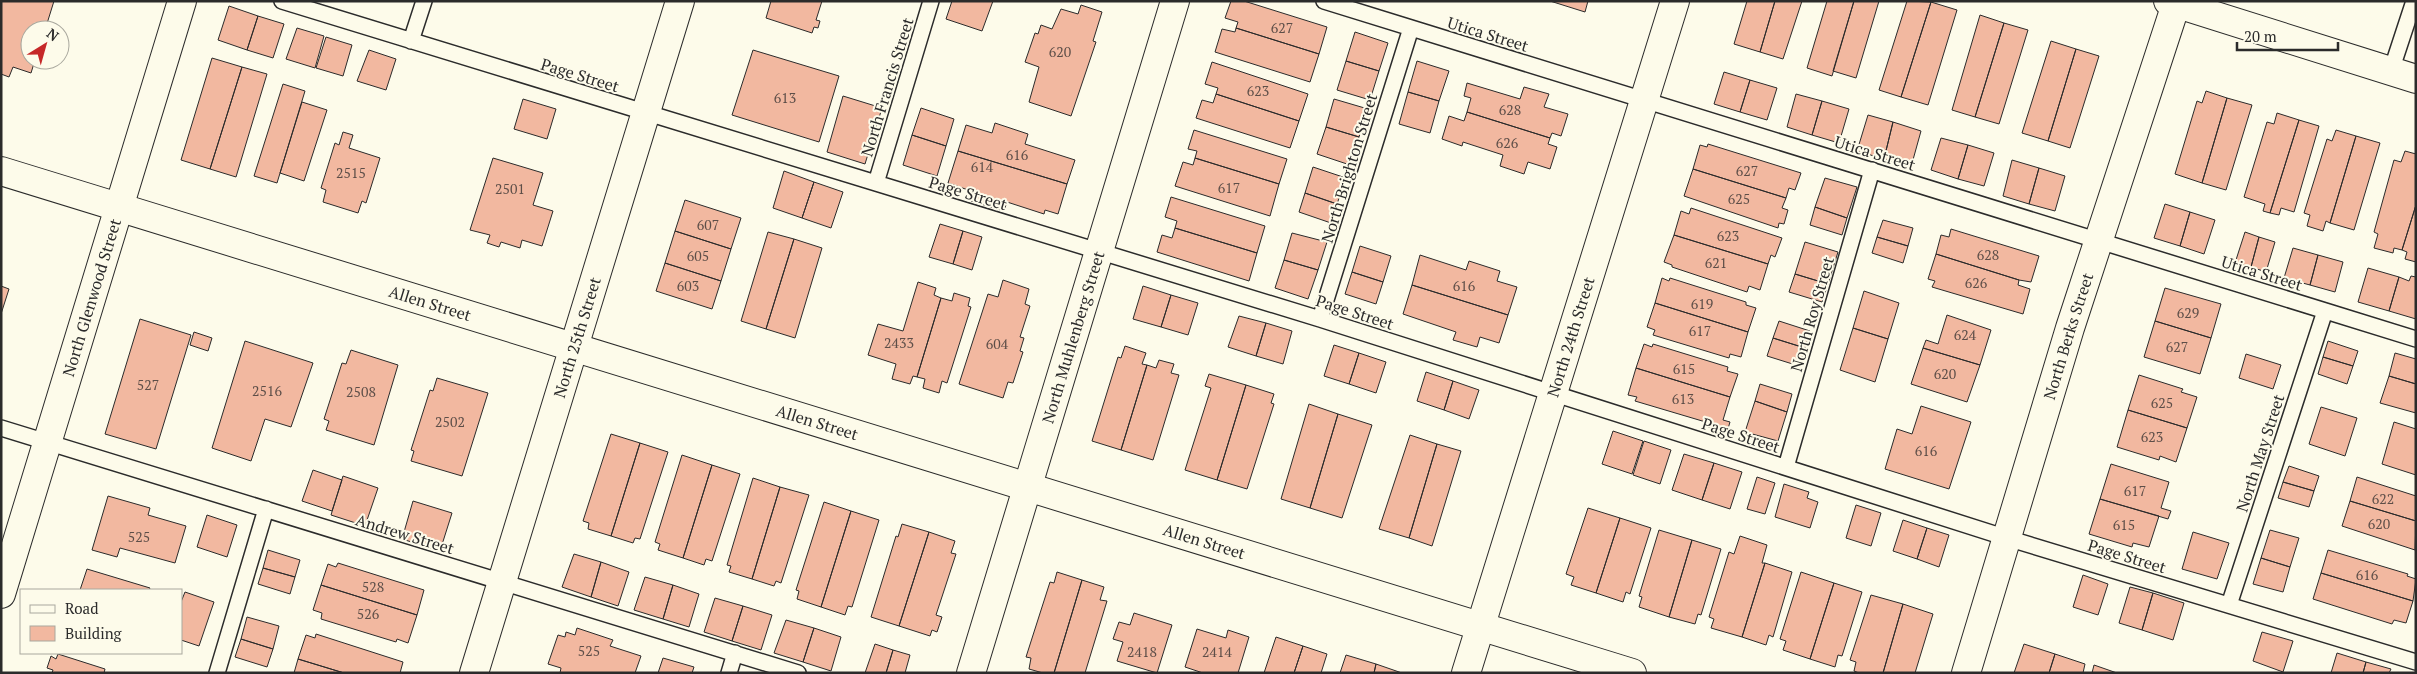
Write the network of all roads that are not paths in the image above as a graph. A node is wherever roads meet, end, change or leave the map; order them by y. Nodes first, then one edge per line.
1 (182, 1) edge
2 (282, 1) edge
3 (424, 1) edge
4 (680, 1) edge
5 (931, 1) edge
6 (1175, 1) edge
7 (1324, 1) edge
8 (1675, 1) edge
9 (2414, 1) edge
10 (2173, 2) edge
11 (1411, 28) junction
12 (411, 41) junction
13 (2404, 75) edge
14 (1644, 100) junction
15 (645, 113) junction
16 (1872, 170) junction
17 (1, 171) edge
18 (876, 183) junction
19 (119, 207) junction
20 (2098, 242) junction
21 (1099, 252) junction
22 (2325, 311) junction
23 (1320, 319) junction
24 (2416, 339) edge
25 (573, 347) junction
26 (1553, 394) junction
27 (1, 428) edge
28 (48, 443) junction
29 (1786, 467) junction
30 (1027, 486) junction
31 (266, 509) junction
32 (2007, 538) junction
33 (502, 582) junction
34 (1, 594) edge
35 (2229, 605) junction
36 (1481, 626) junction
37 (734, 653) junction
38 (2416, 662) edge
39 (217, 673) edge
40 (474, 673) edge
41 (729, 673) edge
42 (798, 673) edge
43 (971, 673) edge
44 (1466, 673) edge
45 (1632, 673) edge
46 (1966, 673) edge

1 - 19 street, North Glenwood Street
2 - 12 lane, Page Street
3 - 12 lane
4 - 15 street, North 25th Street
5 - 18 lane, North Francis Street
6 - 21 street, North Muhlenberg Street
7 - 11 lane, Utica Street
8 - 14 street, North 24th Street
9 - 13 lane
10 - 13 street
10 - 20 street, North Berks Street
11 - 14 lane, Utica Street
11 - 23 lane, North Brighton Street
12 - 15 lane, Page Street
14 - 16 lane, Utica Street
14 - 26 street, North 24th Street
15 - 18 lane, Page Street
15 - 25 street, North 25th Street
16 - 20 lane, Utica Street
16 - 29 lane, North Roy Street
17 - 19 street, Allen Street
18 - 21 lane, Page Street
19 - 25 street, Allen Street
19 - 28 street, North Glenwood Street
20 - 22 lane, Utica Street
20 - 32 street, North Berks Street
21 - 23 lane, Page Street
21 - 30 street, North Muhlenberg Street
22 - 24 lane, Utica Street
22 - 35 lane, North May Street
23 - 26 lane, Page Street
25 - 30 street, Allen Street
25 - 33 street, North 25th Street
26 - 29 lane, Page Street
26 - 36 street, North 24th Street
27 - 28 lane, Andrew Street
28 - 31 lane, Andrew Street
28 - 34 street, North Glenwood Street
29 - 32 lane, Page Street
30 - 36 street, Allen Street
30 - 43 street, North Muhlenberg Street
31 - 33 lane, Andrew Street
31 - 39 lane
32 - 35 lane, Page Street
32 - 46 street, North Berks Street
33 - 37 lane, Andrew Street
33 - 40 street, North 25th Street
35 - 38 lane, Page Street
36 - 44 street, North 24th Street
36 - 45 street, Allen Street
37 - 41 lane
37 - 42 lane, Andrew Street

